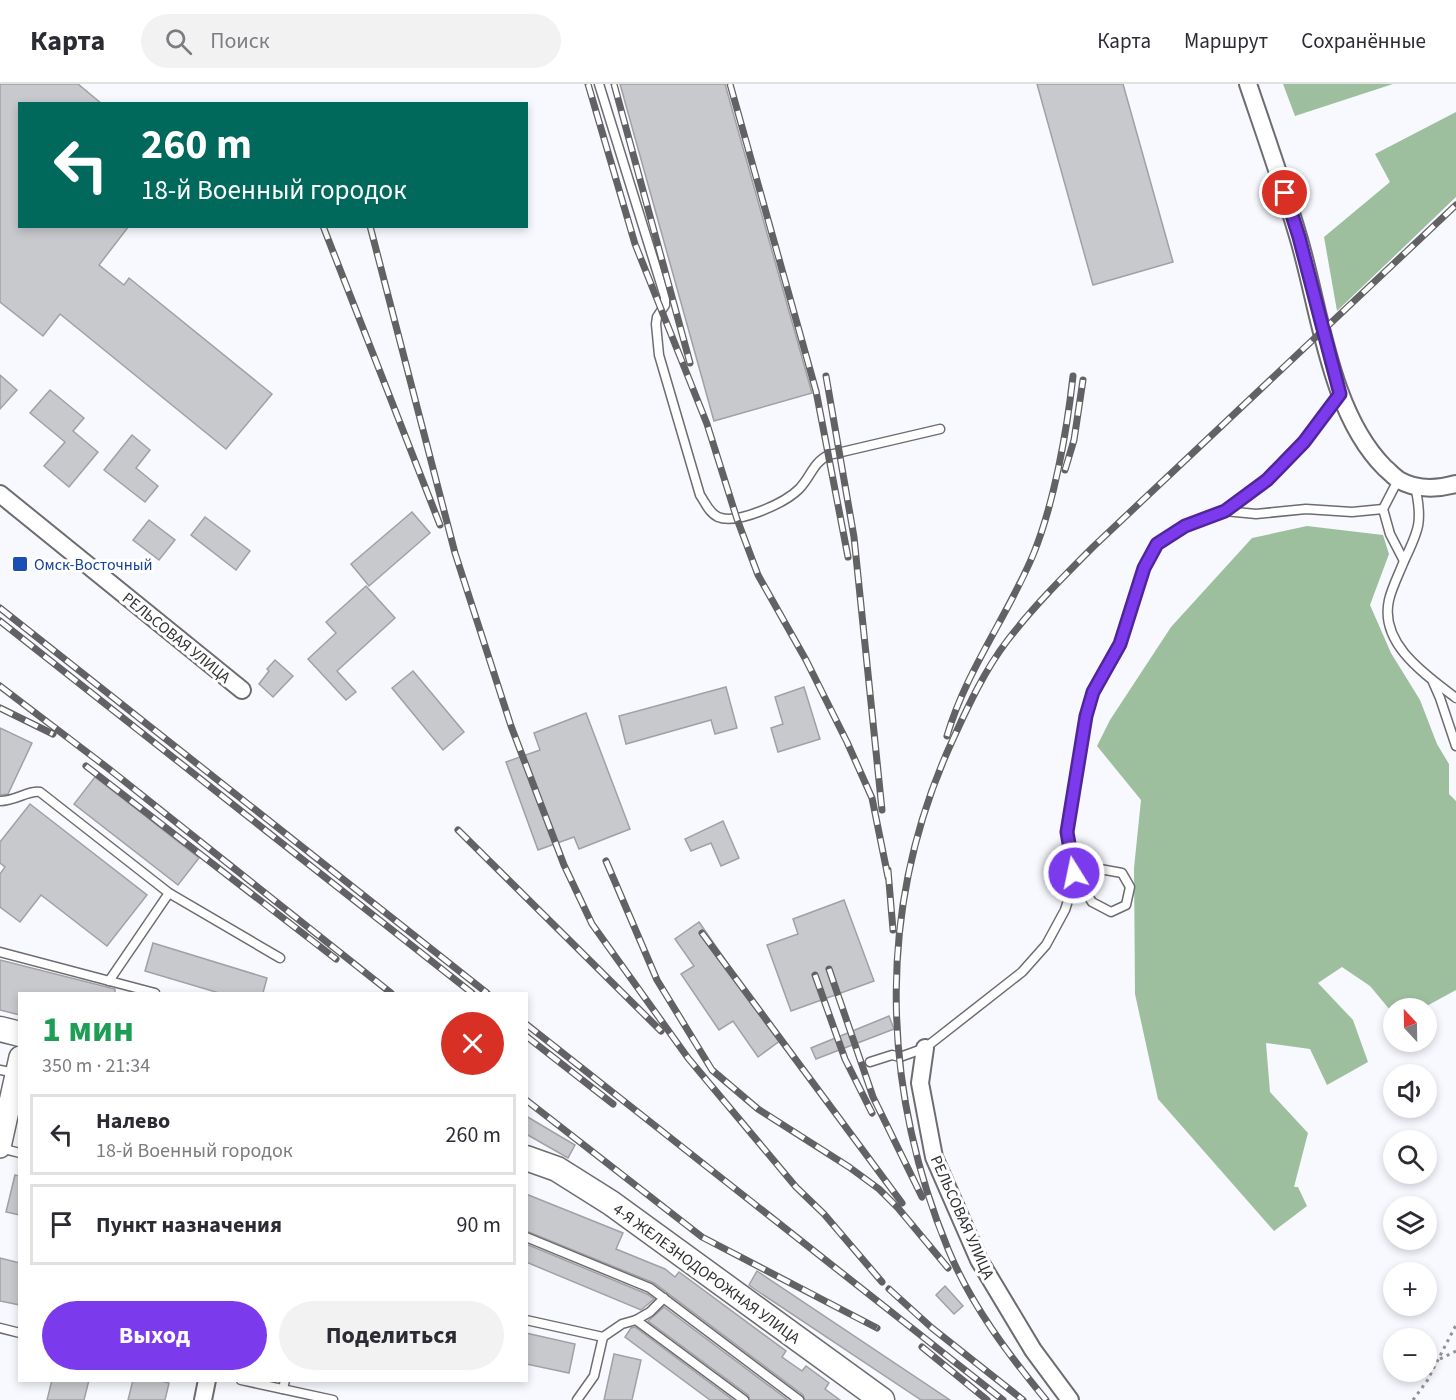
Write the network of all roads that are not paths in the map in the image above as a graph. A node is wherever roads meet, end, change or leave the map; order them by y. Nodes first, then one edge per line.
1 (599, 84) edge
2 (1248, 84) edge
3 (1340, 394) junction
4 (940, 429) dead end
5 (1398, 480) junction
6 (1456, 484) edge
7 (1415, 486) junction
8 (0, 494) edge
9 (1383, 509) junction
10 (1225, 511) junction
11 (1404, 561) junction
12 (1431, 679) junction
13 (242, 690) dead end
14 (1456, 698) edge
15 (1456, 746) edge
16 (0, 801) edge
17 (1070, 855) junction
18 (1074, 873) junction
19 (170, 892) junction
20 (0, 952) edge
21 (280, 958) dead end
22 (109, 981) junction
23 (151, 992) edge
24 (0, 1029) edge
25 (18, 1034) edge
26 (925, 1048) junction
27 (870, 1062) dead end
28 (12, 1067) edge
29 (0, 1148) edge
30 (18, 1152) edge
31 (528, 1159) edge
32 (528, 1238) edge
33 (664, 1298) junction
34 (528, 1320) edge
35 (636, 1320) junction
36 (0, 1328) edge
37 (18, 1332) edge
38 (603, 1336) junction
39 (207, 1382) edge
40 (262, 1382) edge
41 (284, 1384) edge
42 (203, 1400) edge
43 (333, 1400) edge
44 (577, 1400) edge
45 (744, 1400) edge
46 (799, 1400) edge
47 (882, 1400) edge
48 (1070, 1400) edge

1 - 4 lane
2 - 3 street
3 - 5 street
3 - 10 lane
5 - 7 street
5 - 9 lane
6 - 7 street
7 - 11 lane
8 - 13 street, РЕЛЬСОВАЯ УЛИЦА
9 - 10 lane
9 - 11 lane
10 - 17 lane
11 - 12 lane
12 - 14 lane
12 - 15 lane
16 - 19 lane
17 - 18 lane
17 - 18 lane
18 - 26 lane
19 - 21 lane
19 - 22 lane
20 - 22 lane
22 - 23 lane
24 - 25 main road
26 - 27 lane
26 - 48 street, РЕЛЬСОВАЯ УЛИЦА
28 - 29 street
29 - 30 lane
31 - 47 main road, 4-Я ЖЕЛЕЗНОДОРОЖНАЯ УЛИЦА
32 - 33 lane
33 - 35 lane
33 - 46 lane
34 - 38 lane
35 - 38 lane
35 - 45 lane
36 - 37 lane
38 - 44 lane
39 - 42 street
40 - 41 lane
41 - 43 lane

